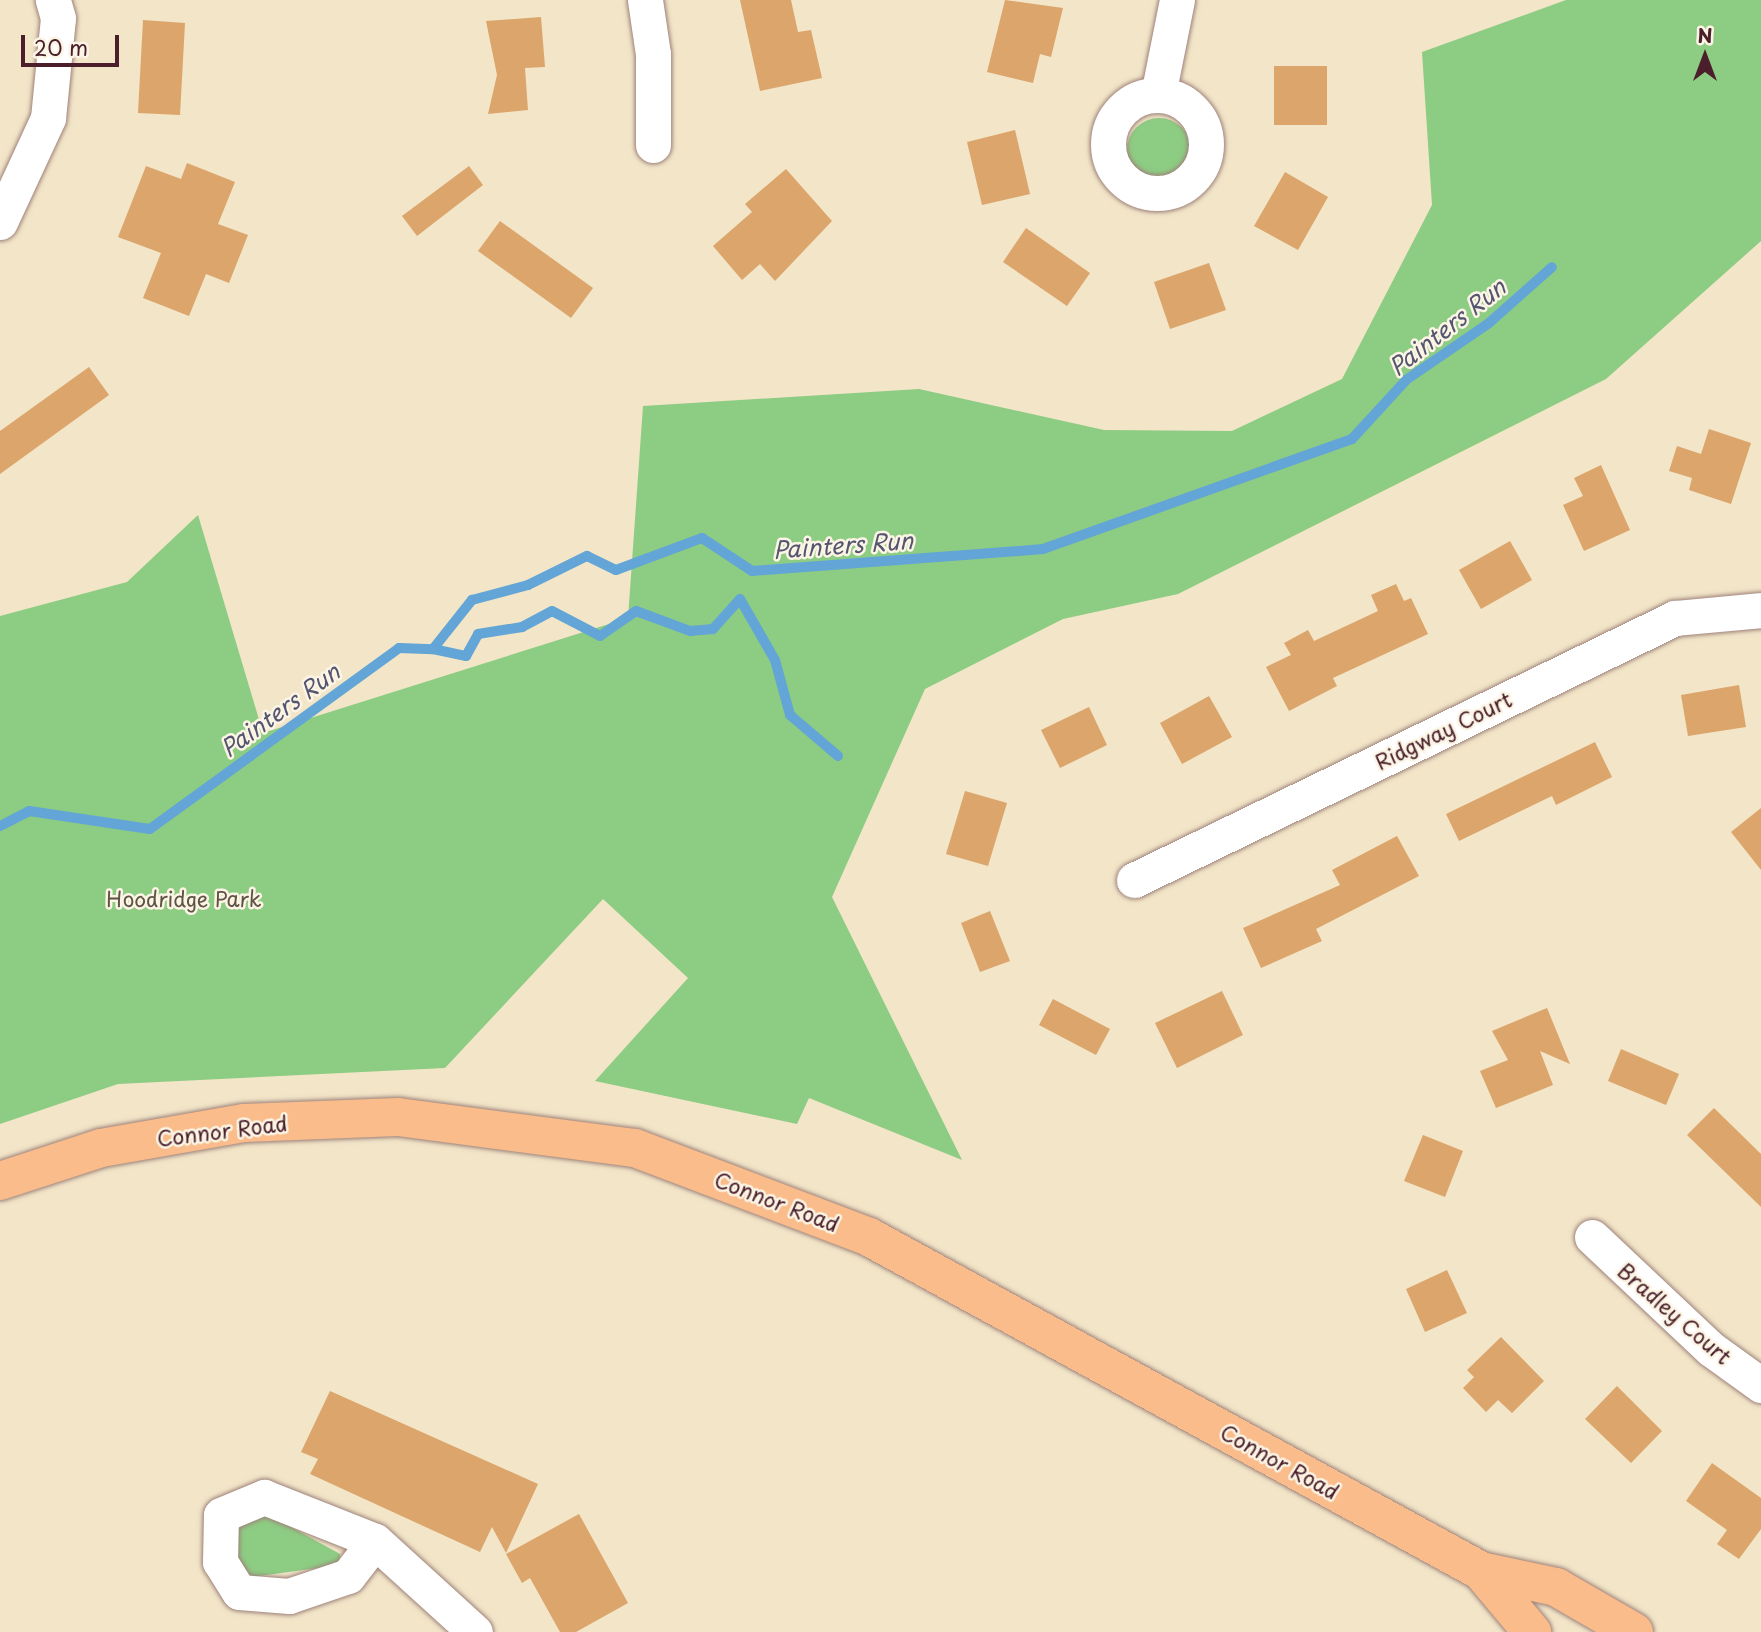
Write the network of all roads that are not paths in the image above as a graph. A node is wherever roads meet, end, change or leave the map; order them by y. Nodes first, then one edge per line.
1 (53, 0) edge
2 (645, 0) edge
3 (1177, 0) edge
4 (1158, 95) dead end
5 (653, 145) dead end
6 (0, 222) edge
7 (1761, 610) edge
8 (1134, 880) dead end
9 (0, 1181) edge
10 (1592, 1237) dead end
11 (1761, 1385) edge
12 (375, 1541) dead end
13 (1481, 1571) junction
14 (475, 1632) edge
15 (1532, 1632) edge
16 (1634, 1632) edge

1 - 6 street
2 - 5 street
3 - 4 street
7 - 8 street, Ridgway Court
9 - 13 main road, Connor Road
10 - 11 street, Bradley Court
12 - 14 street
13 - 15 main road, Connor Road
13 - 16 main road, Connor Road

